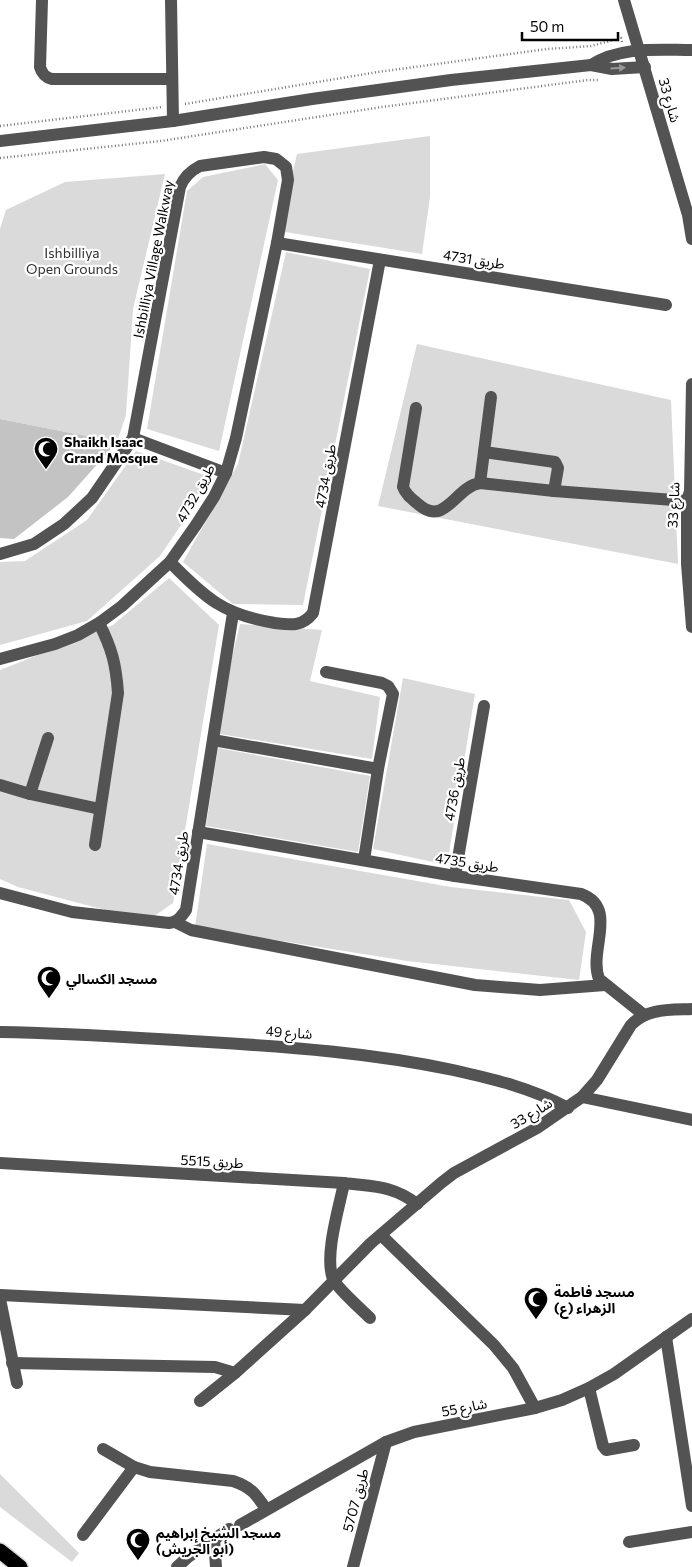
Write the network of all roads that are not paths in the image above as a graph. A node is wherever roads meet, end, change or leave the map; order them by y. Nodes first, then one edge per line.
1 (42, 0) edge
2 (171, 0) edge
3 (624, 0) edge
4 (640, 49) junction
5 (692, 50) edge
6 (591, 65) junction
7 (645, 67) junction
8 (172, 79) junction
9 (172, 121) junction
10 (0, 141) edge
11 (288, 180) joint
12 (692, 239) edge
13 (277, 243) junction
14 (380, 260) junction
15 (666, 305) dead end
16 (692, 384) edge
17 (491, 397) dead end
18 (416, 408) dead end
19 (134, 438) junction
20 (484, 452) junction
21 (226, 473) junction
22 (480, 483) junction
23 (554, 491) junction
24 (689, 495) edge
25 (0, 554) edge
26 (170, 562) junction
27 (233, 613) junction
28 (99, 623) junction
29 (692, 627) edge
30 (0, 659) edge
31 (326, 672) dead end
32 (484, 706) dead end
33 (48, 738) dead end
34 (213, 740) junction
35 (378, 769) junction
36 (0, 786) edge
37 (30, 794) junction
38 (100, 809) junction
39 (198, 832) junction
40 (95, 845) dead end
41 (364, 860) junction
42 (454, 876) junction
43 (0, 894) edge
44 (176, 922) junction
45 (605, 985) junction
46 (692, 1009) edge
47 (644, 1015) junction
48 (0, 1032) edge
49 (582, 1097) junction
50 (568, 1108) junction
51 (692, 1120) edge
52 (0, 1163) edge
53 (344, 1184) junction
54 (417, 1204) junction
55 (376, 1239) junction
56 (334, 1281) junction
57 (0, 1295) edge
58 (0, 1299) edge
59 (305, 1310) junction
60 (370, 1318) dead end
61 (692, 1319) edge
62 (666, 1338) junction
63 (12, 1363) junction
64 (236, 1373) junction
65 (17, 1383) dead end
66 (589, 1388) junction
67 (200, 1401) dead end
68 (535, 1408) junction
69 (386, 1442) junction
70 (634, 1445) dead end
71 (104, 1449) dead end
72 (134, 1467) junction
73 (692, 1506) edge
74 (266, 1509) junction
75 (692, 1532) edge
76 (82, 1535) dead end
77 (214, 1538) junction
78 (629, 1542) dead end
79 (0, 1551) edge
80 (20, 1567) edge
81 (177, 1567) edge
82 (216, 1567) edge
83 (353, 1567) edge

1 - 8 street
2 - 8 street
3 - 4 street, شارع 33
4 - 5 street
4 - 6 street
4 - 7 street, شارع 33
6 -> 7 street
6 - 9 street
7 - 12 street, شارع 33
8 - 9 street
9 - 10 street
11 - 13 street, طريق 4732
11 - 19 street, Ishbilliya Village Walkway
13 - 14 street, طريق 4731
13 - 21 street, طريق 4732
14 - 15 street, طريق 4731
14 - 27 street, طريق 4734
16 - 24 street, شارع 33
17 - 20 street
18 - 22 street
19 - 21 street
19 - 25 street, Ishbilliya Village Walkway
20 - 22 street
20 - 23 street
21 - 26 street, طريق 4732
22 - 23 street
23 - 24 street
24 - 29 street, شارع 33
26 - 27 street, طريق 4734
26 - 28 street, طريق 4732
27 - 34 street, طريق 4734
28 - 30 street, طريق 4732
28 - 38 street
31 - 35 street
32 - 42 street, طريق 4736
33 - 37 street
34 - 35 street
34 - 39 street, طريق 4734
35 - 41 street
36 - 37 street
37 - 38 street
38 - 40 street
39 - 41 street, طريق 4735
39 - 44 street, طريق 4734
41 - 42 street, طريق 4735
42 - 45 street, طريق 4735
43 - 44 street
44 - 45 street
45 - 47 street
46 - 47 street
47 - 49 street, شارع 33
48 - 50 street, شارع 49
49 - 50 street, شارع 33
49 - 51 street
50 - 54 street, شارع 33
52 - 53 street, طريق 5515
53 - 54 street, طريق 5515
53 - 56 street
54 - 55 street, شارع 33
55 - 56 street, شارع 33
55 - 68 street
56 - 59 street, شارع 33
56 - 60 street
57 - 59 street
58 - 63 street
59 - 64 street, شارع 33
61 - 62 street, شارع 55
62 - 66 street, شارع 55
62 - 73 street
63 - 64 street
63 - 65 street
64 - 67 street, شارع 33
66 - 68 street, شارع 55
66 - 70 street
68 - 69 street, شارع 55
69 - 74 street, شارع 55
69 - 83 street, طريق 5707
71 - 72 street
72 - 74 street
72 - 76 street
74 - 77 street, شارع 55
75 - 78 street
77 - 81 street, شارع 55
77 - 82 street
79 - 80 highway

